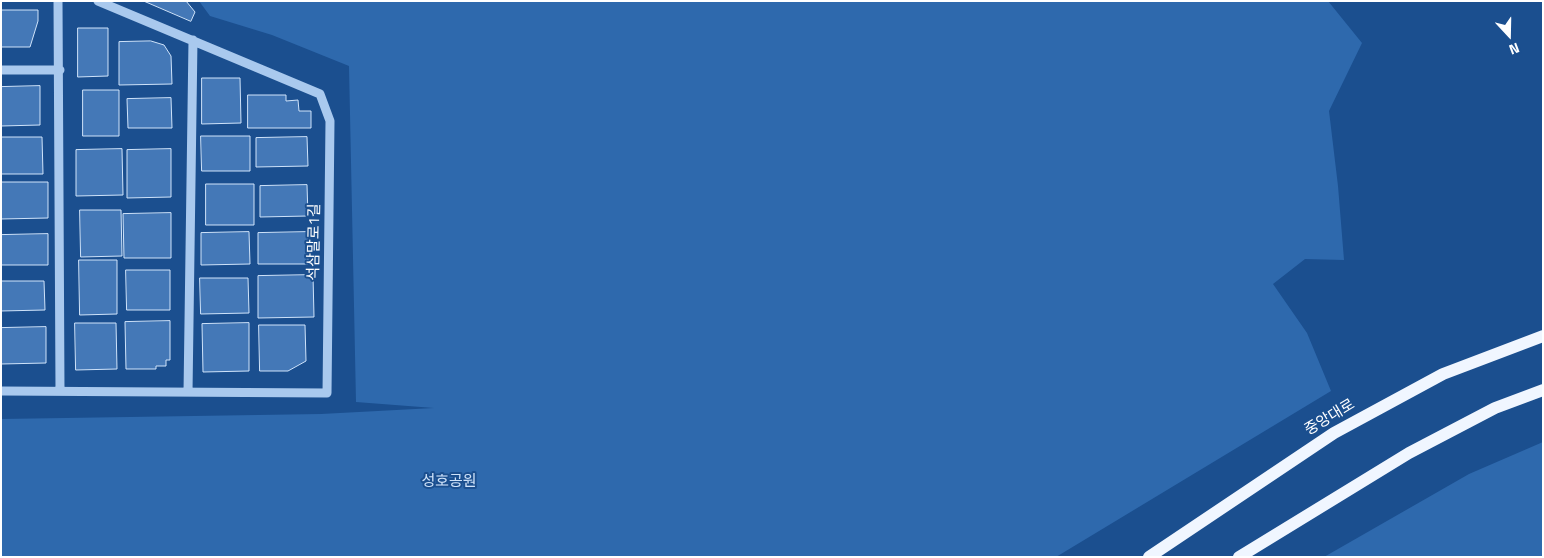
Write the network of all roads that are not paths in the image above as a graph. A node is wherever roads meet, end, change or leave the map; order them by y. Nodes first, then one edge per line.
1 (58, 1) edge
2 (98, 1) edge
3 (193, 40) junction
4 (1, 70) edge
5 (60, 70) junction
6 (1543, 336) edge
7 (1543, 390) edge
8 (1, 391) edge
9 (60, 391) junction
10 (188, 392) junction
11 (1261, 543) junction
12 (1149, 557) edge
13 (1239, 557) edge
14 (1248, 557) edge

1 - 5 street
2 - 3 street, 석삼말로1길
3 - 10 street
3 - 10 street, 석삼말로1길
4 - 5 street
5 - 9 street
6 - 12 main road, 중앙대로
7 - 11 main road
8 - 9 street, 석삼말로1길
9 - 10 street, 석삼말로1길
11 - 13 main road
11 - 14 street

